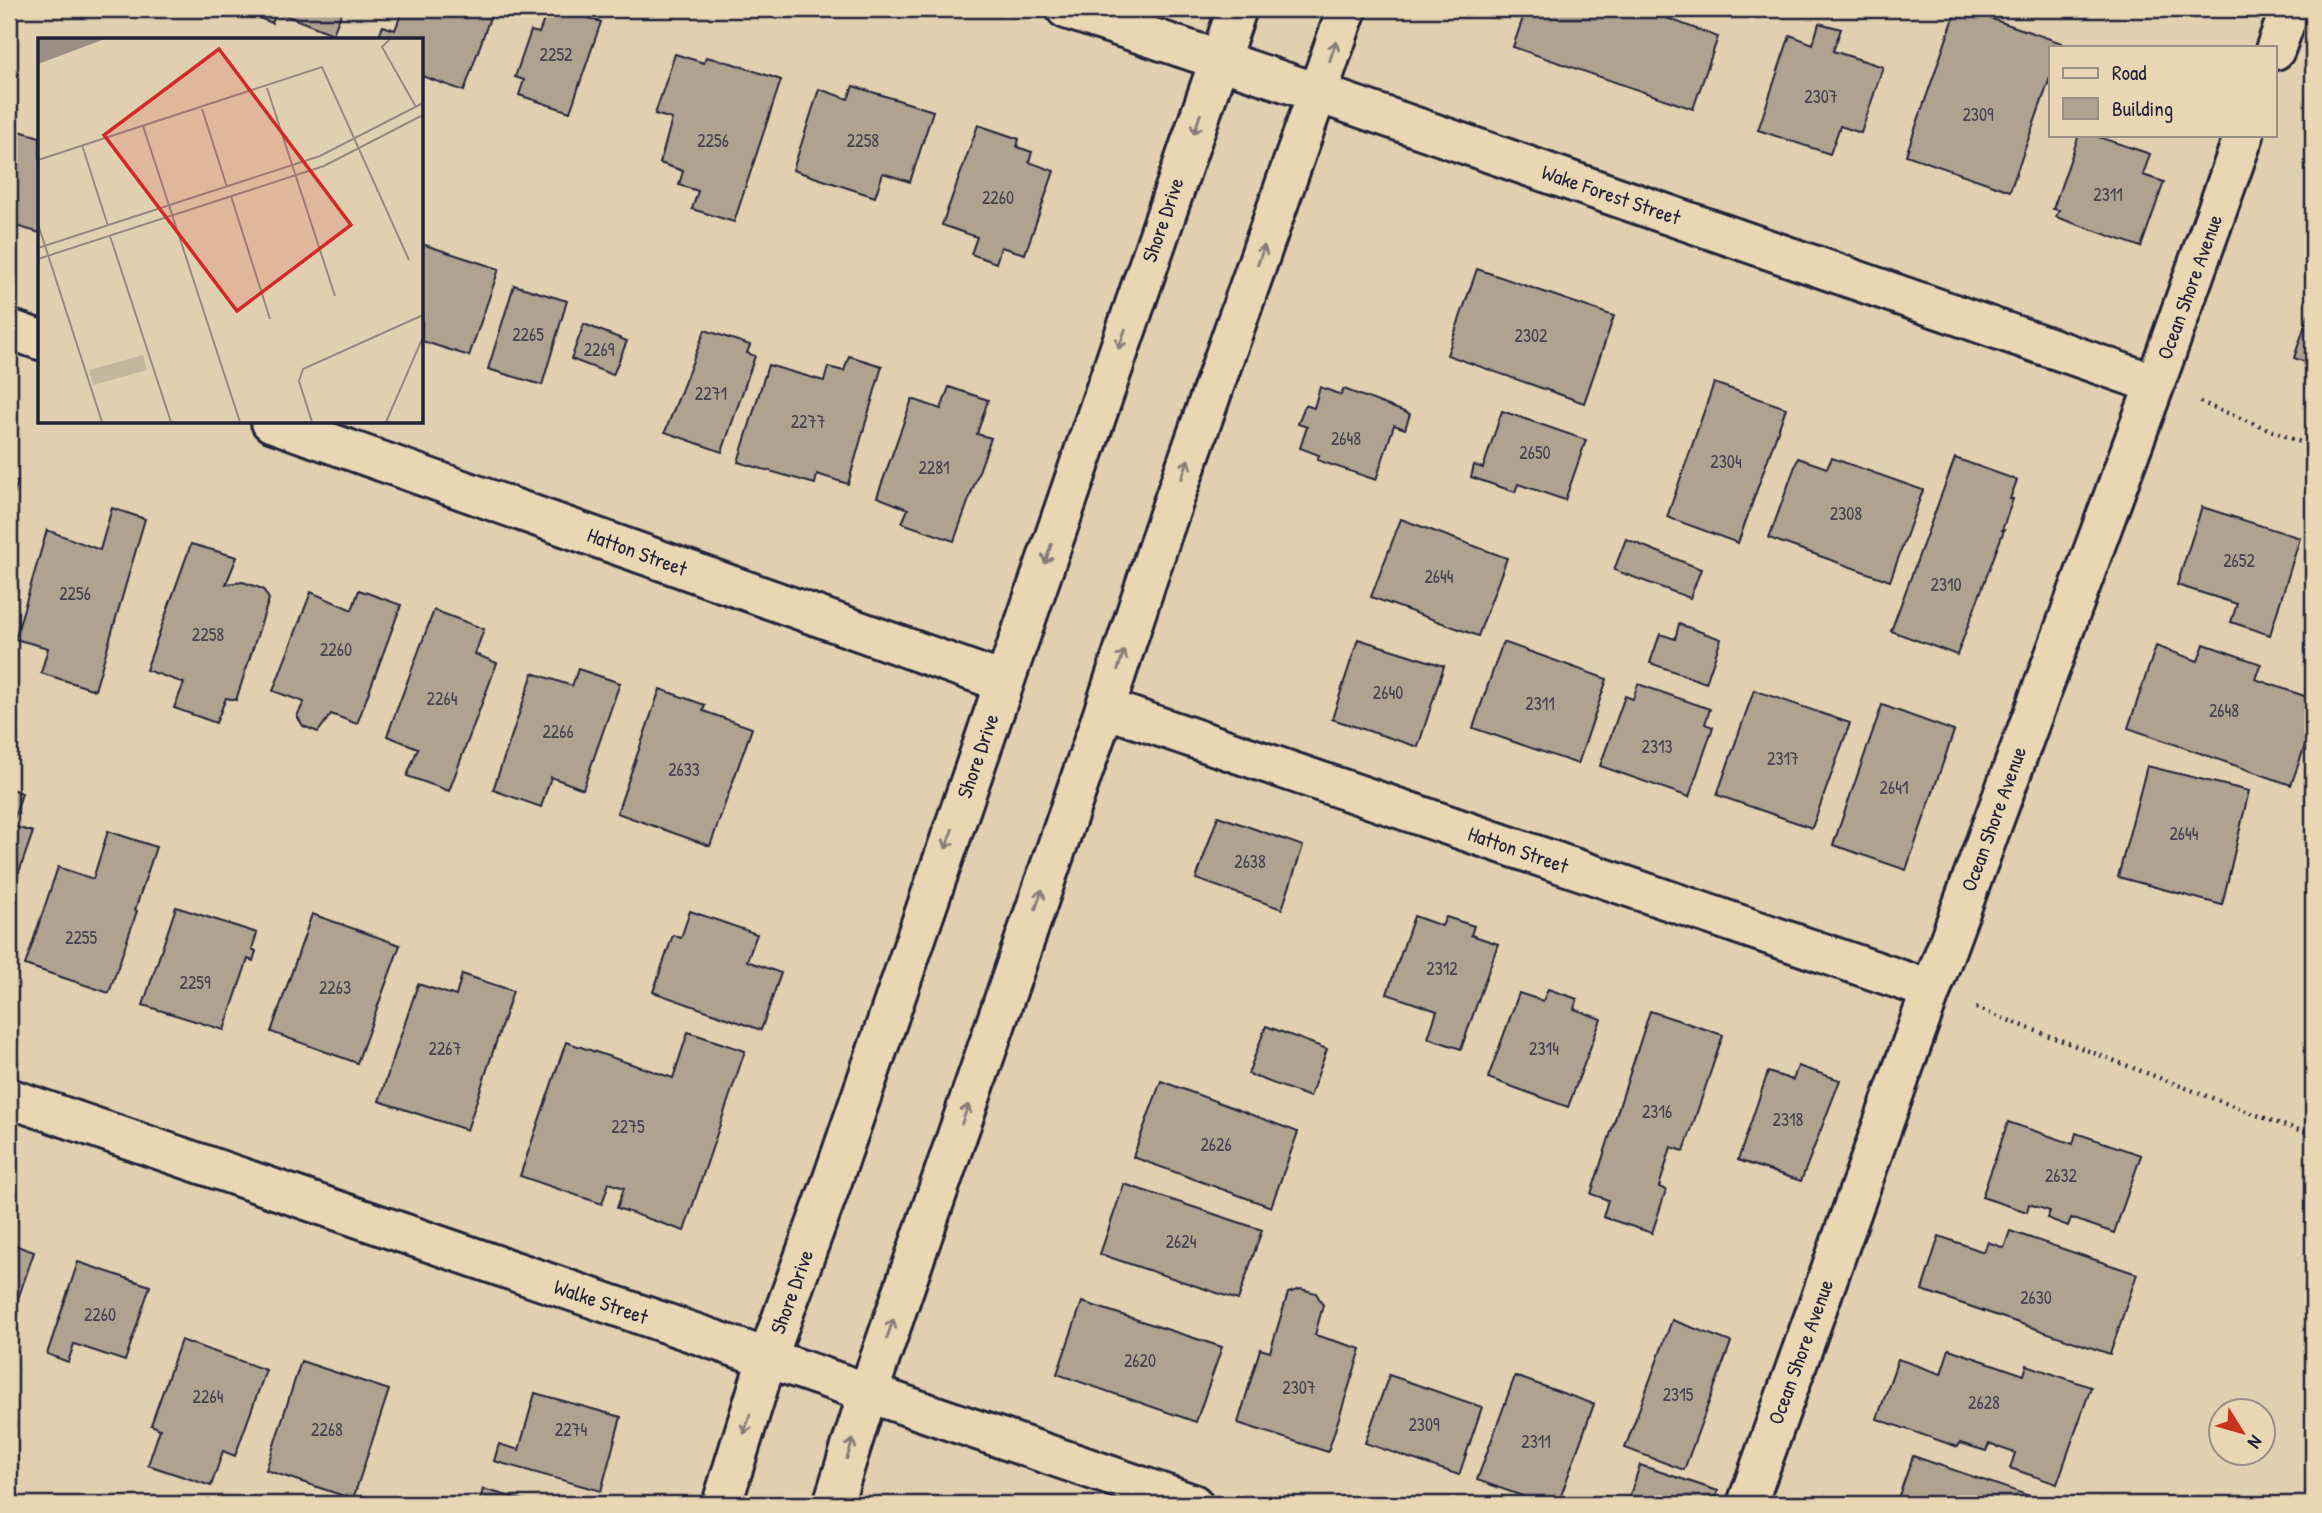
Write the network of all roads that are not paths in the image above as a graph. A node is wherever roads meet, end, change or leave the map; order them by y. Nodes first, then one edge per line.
1 (1066, 9) edge
2 (1237, 9) edge
3 (1347, 9) edge
4 (2290, 9) edge
5 (2276, 47) edge
6 (1219, 60) junction
7 (1318, 93) junction
8 (2244, 136) edge
9 (9, 329) edge
10 (38, 339) edge
11 (2155, 384) junction
12 (277, 424) edge
13 (1003, 682) junction
14 (1105, 708) junction
15 (1931, 990) junction
16 (9, 1098) edge
17 (767, 1359) junction
18 (868, 1393) junction
19 (722, 1504) edge
20 (832, 1504) edge
21 (1193, 1504) edge
22 (1746, 1504) edge

1 - 6 main road, Wake Forest Street
2 - 6 main road, Shore Drive
7 -> 3 main road
4 - 5 main road
6 - 7 main road, Wake Forest Street
6 -> 13 main road, Shore Drive
7 - 11 main road, Wake Forest Street
14 -> 7 main road
8 - 11 main road, Ocean Shore Avenue
9 - 10 main road
11 - 15 main road, Ocean Shore Avenue
12 - 13 main road, Hatton Street
13 -> 17 main road, Shore Drive
14 - 15 main road, Hatton Street
18 -> 14 main road
15 - 22 main road, Ocean Shore Avenue
16 - 17 main road, Walke Street
17 - 18 main road, Walke Street
17 -> 19 main road, Shore Drive
20 -> 18 main road
18 - 21 main road, Walke Street

